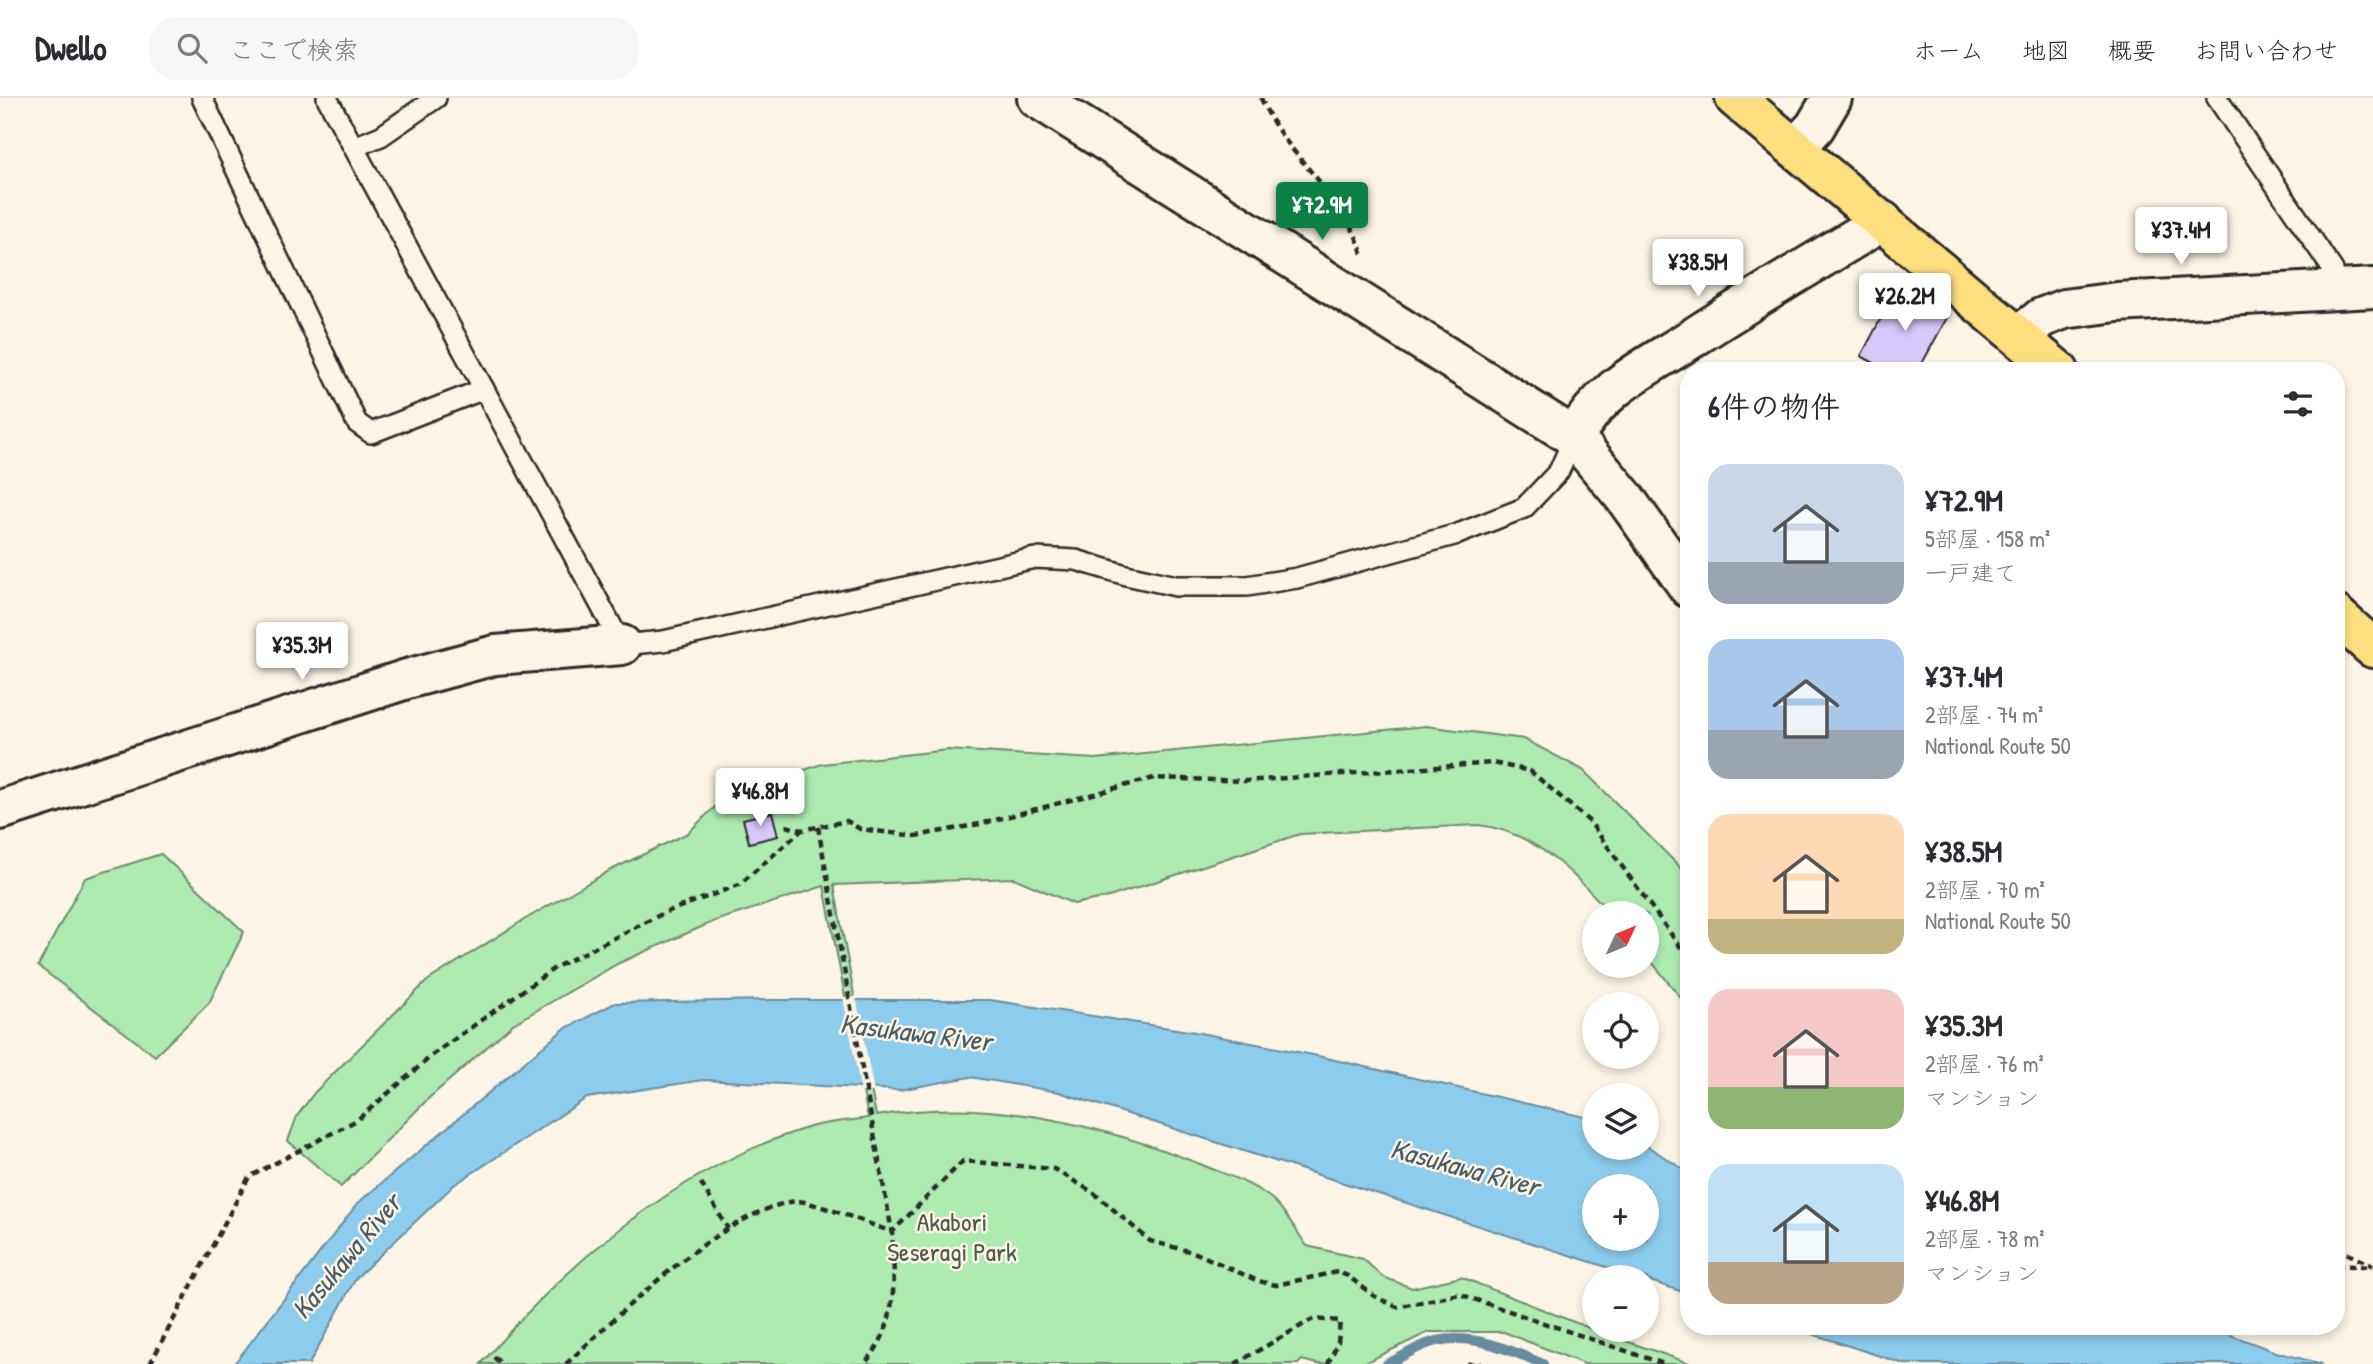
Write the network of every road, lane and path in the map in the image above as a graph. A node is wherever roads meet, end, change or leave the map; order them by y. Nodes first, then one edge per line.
1 (202, 98) edge
2 (327, 98) edge
3 (436, 98) edge
4 (1037, 98) edge
5 (1261, 98) edge
6 (1735, 98) edge
7 (1832, 98) edge
8 (2217, 98) edge
9 (354, 147) junction
10 (1796, 147) junction
11 (1883, 221) junction
12 (2373, 288) edge
13 (2336, 289) junction
14 (1355, 298) junction
15 (2019, 337) junction
16 (2048, 362) edge
17 (484, 389) junction
18 (1574, 437) junction
19 (1680, 575) edge
20 (2345, 623) edge
21 (622, 645) junction
22 (2373, 648) edge
23 (0, 810) edge
24 (786, 826) dead end
25 (818, 829) junction
26 (802, 830) junction
27 (1680, 947) edge
28 (701, 1183) dead end
29 (728, 1229) junction
30 (892, 1232) junction
31 (2345, 1252) edge
32 (2345, 1265) edge
33 (2373, 1266) edge
34 (494, 1357) dead end
35 (150, 1364) edge
36 (501, 1364) edge
37 (566, 1364) edge
38 (864, 1364) edge
39 (1235, 1364) edge
40 (1328, 1364) edge
41 (1467, 1364) edge
42 (1480, 1364) edge
43 (1664, 1364) edge

1 - 17 lane
2 - 9 lane
3 - 9 lane
4 - 14 street
5 - 14 path
6 - 10 highway
7 - 10 street
8 - 13 lane
9 - 17 lane
10 - 11 highway
11 - 15 highway
11 - 18 street
12 - 13 street
13 - 15 street
14 - 18 street
15 - 16 highway
17 - 21 lane
18 - 19 street
18 - 21 lane
20 - 22 highway
21 - 23 street
24 - 26 path
25 - 26 path
25 - 27 path
25 - 30 path
26 - 35 path
28 - 29 path
29 - 30 path
29 - 37 path
30 - 38 path
30 - 43 path
31 - 33 path
32 - 33 path
34 - 36 path
39 - 40 path
41 - 42 path

